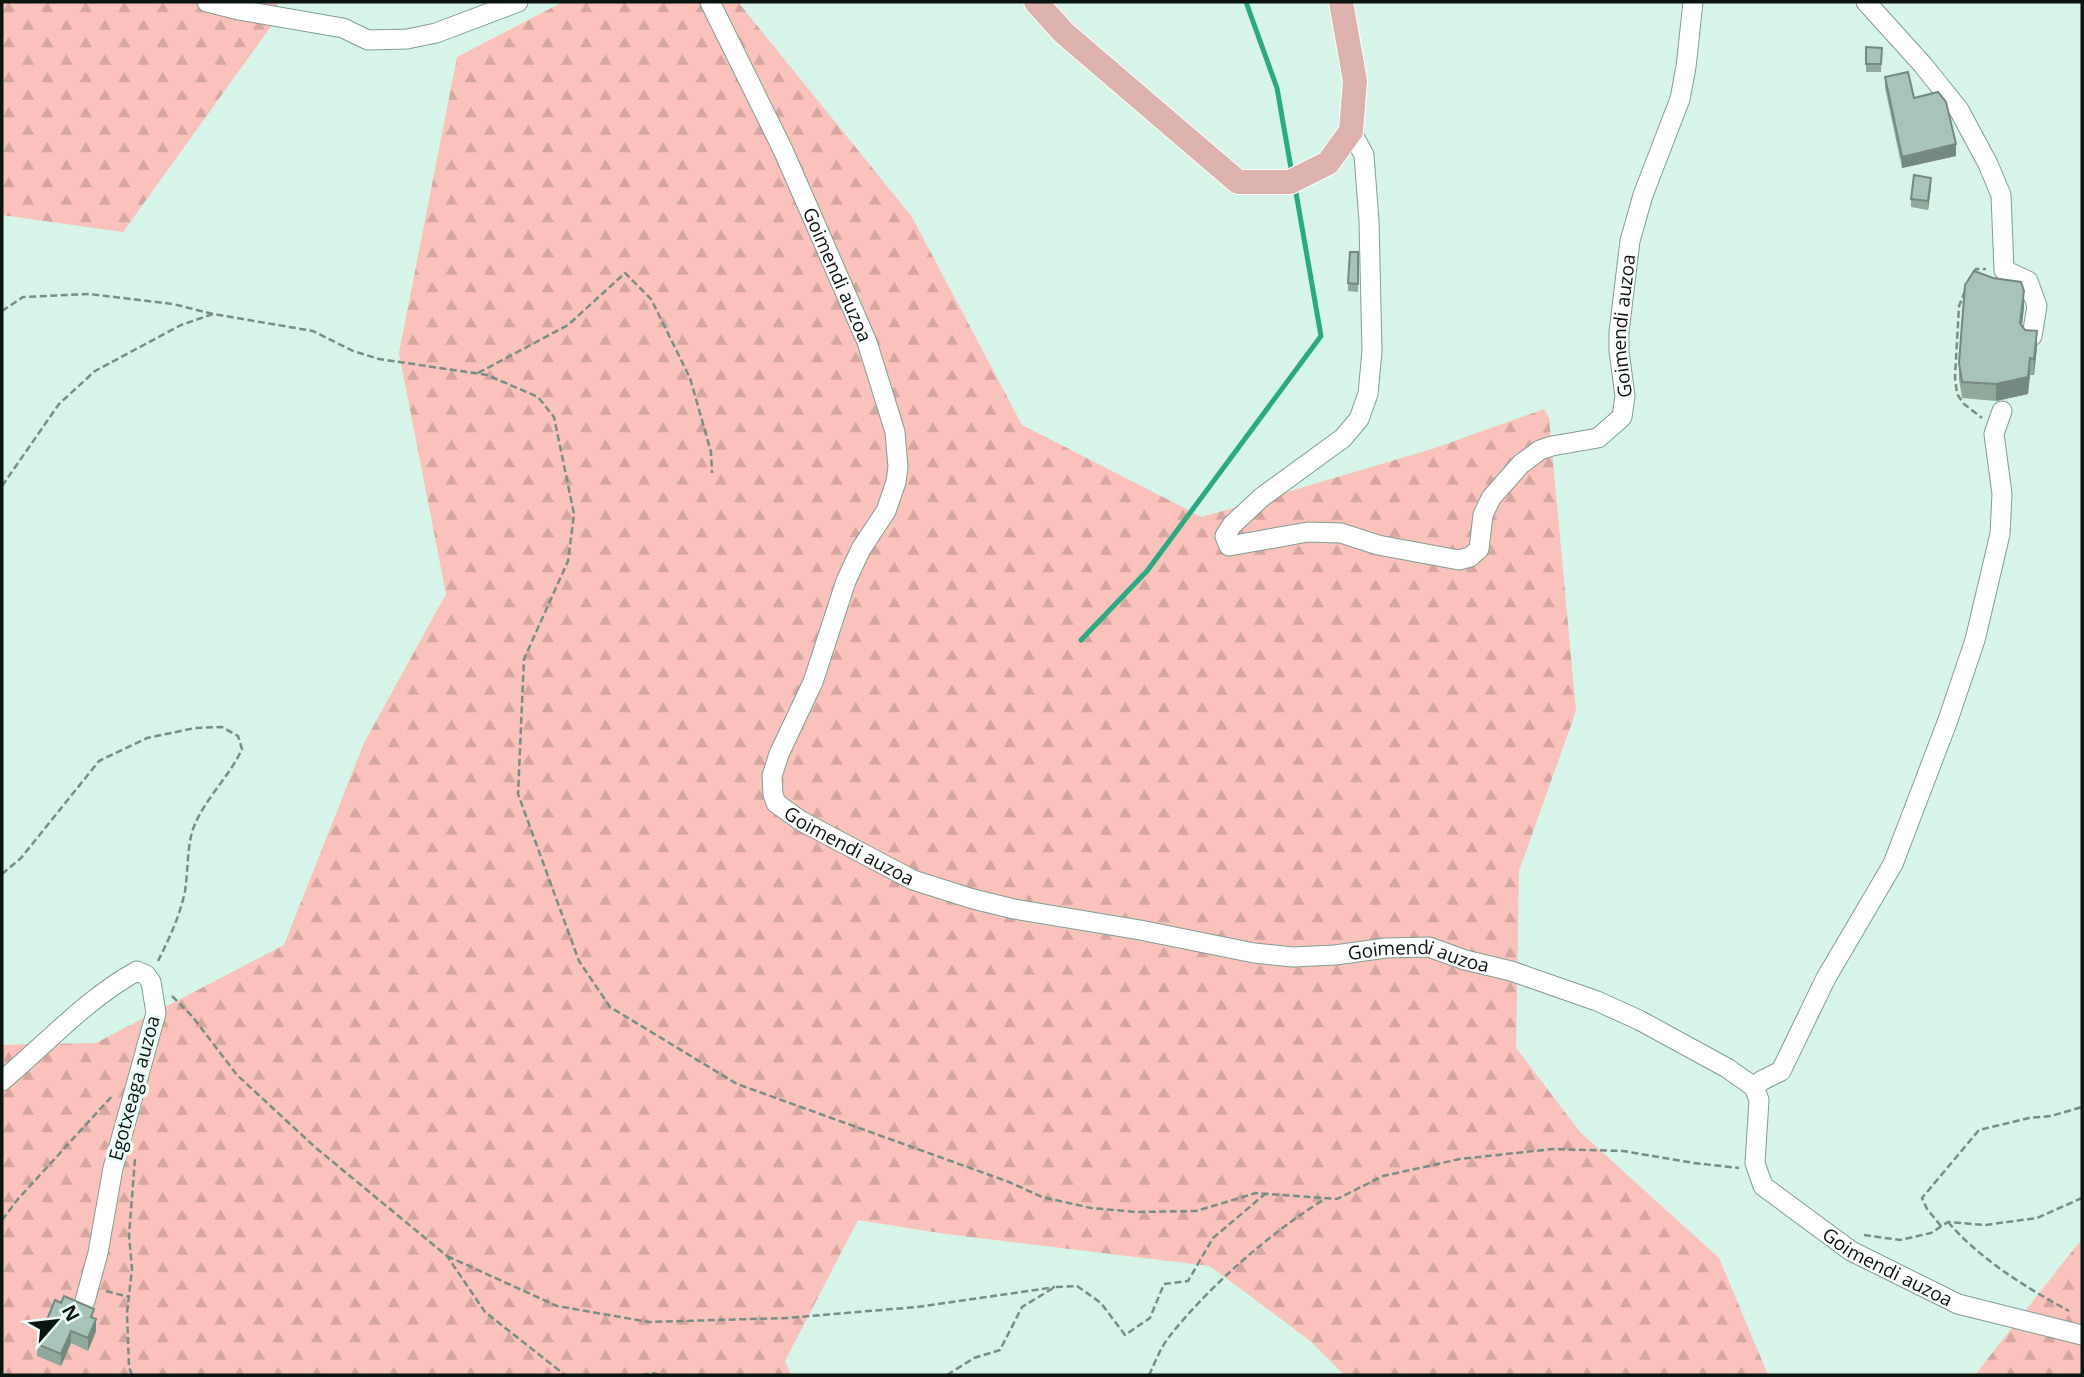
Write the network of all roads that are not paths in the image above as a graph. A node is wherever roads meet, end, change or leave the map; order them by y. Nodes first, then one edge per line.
1 (207, 2) edge
2 (518, 2) edge
3 (710, 2) edge
4 (1036, 2) edge
5 (1341, 2) edge
6 (1693, 2) edge
7 (1866, 2) edge
8 (1351, 131) junction
9 (2032, 336) edge
10 (1999, 419) road end
11 (2, 1081) edge
12 (1754, 1087) junction
13 (87, 1292) road end
14 (2082, 1335) edge

1 - 2 street
3 - 12 street, Goimendi auzoa
4 - 8 main road
5 - 8 main road
6 - 8 street, Goimendi auzoa
7 - 9 street
10 - 12 street
11 - 13 street, Egotxeaga auzoa
12 - 14 street, Goimendi auzoa

